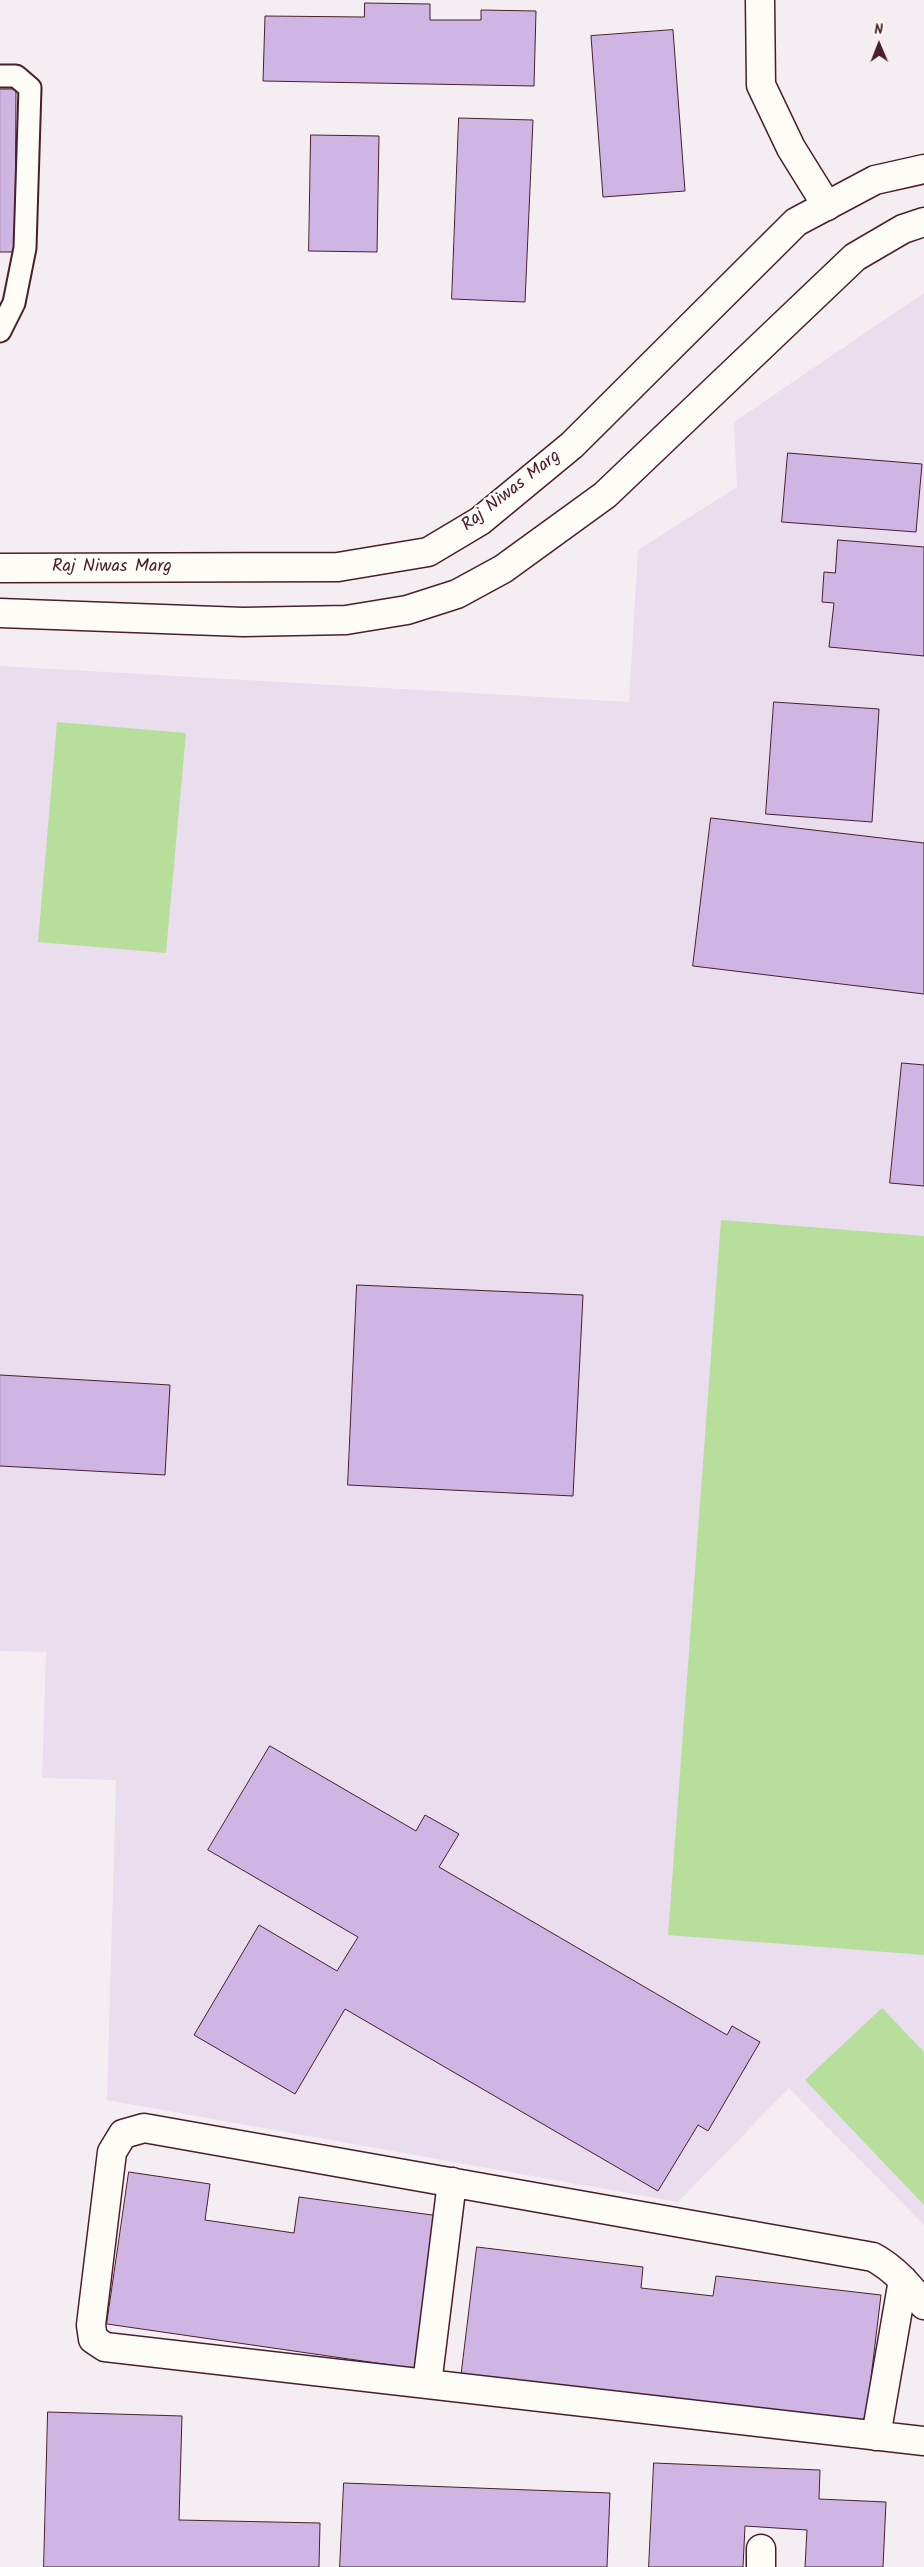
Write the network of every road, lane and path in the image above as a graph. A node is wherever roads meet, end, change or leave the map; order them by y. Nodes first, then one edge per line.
1 (760, 0) edge
2 (0, 76) edge
3 (924, 169) edge
4 (827, 206) junction
5 (924, 222) edge
6 (0, 331) edge
7 (0, 568) edge
8 (0, 613) edge
9 (452, 2182) junction
10 (903, 2280) junction
11 (924, 2305) edge
12 (427, 2384) junction
13 (876, 2436) junction
14 (924, 2442) edge

1 - 4 street
2 - 6 lane
3 - 4 street, Raj Niwas Marg
4 - 7 street, Raj Niwas Marg
5 - 8 street
9 - 10 street
9 - 12 street
9 - 12 street
10 - 11 street
10 - 13 street
12 - 13 street
13 - 14 street

